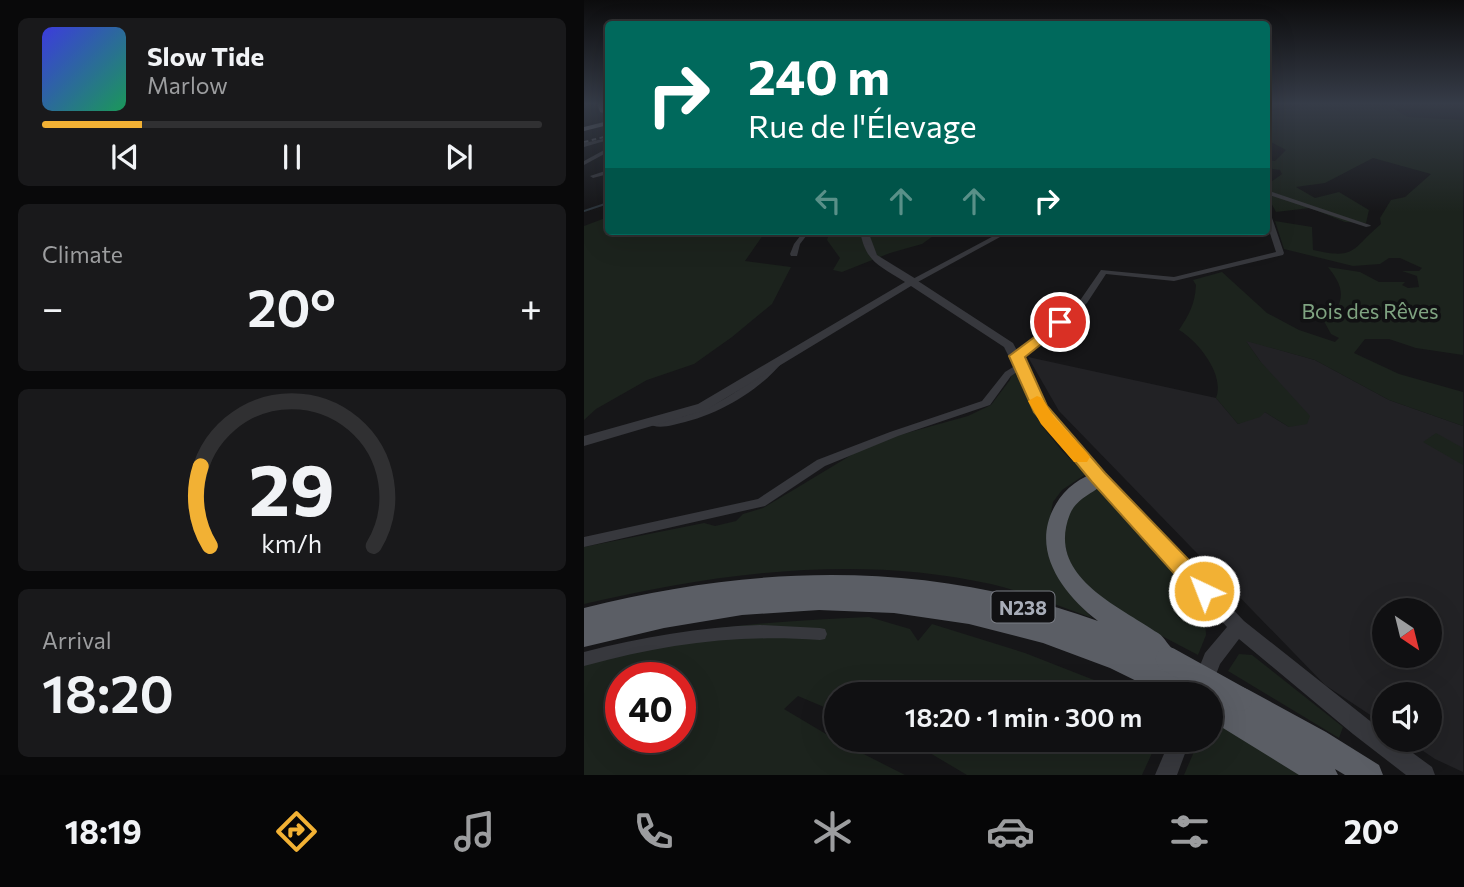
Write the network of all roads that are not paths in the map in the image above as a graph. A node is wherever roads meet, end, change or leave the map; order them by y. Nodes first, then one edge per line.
1 (603, 140) edge
2 (584, 145) edge
3 (605, 152) edge
4 (584, 163) edge
5 (605, 174) edge
6 (593, 176) dead end
7 (1270, 193) edge
8 (1270, 222) edge
9 (1368, 226) dead end
10 (804, 235) edge
11 (865, 235) edge
12 (1000, 235) edge
13 (794, 254) dead end
14 (913, 281) junction
15 (1019, 360) junction
16 (584, 441) edge
17 (1099, 478) junction
18 (584, 542) edge
19 (857, 592) junction
20 (584, 618) edge
21 (1238, 627) junction
22 (820, 634) dead end
23 (584, 636) edge
24 (584, 659) edge
25 (1163, 668) junction
26 (1178, 682) edge
27 (1203, 682) edge
28 (1223, 706) edge
29 (1237, 708) junction
30 (1175, 752) edge
31 (1315, 760) edge
32 (1166, 775) edge
33 (1369, 775) edge
34 (1425, 775) edge

1 - 2 street
3 - 4 street
5 - 6 street
7 - 9 street
8 - 15 street
10 - 13 street
11 - 14 street
12 - 14 street
14 - 15 street
14 - 16 street
15 - 17 street
15 - 18 street
17 - 21 street
17 - 25 highway
19 - 20 highway, N238
19 - 23 highway, N238
19 - 25 highway, N238
21 - 27 street
21 - 34 street
22 - 24 street
25 - 26 highway, N238
25 - 29 highway, N238, bridge
28 - 29 highway, N238
29 - 31 highway, N238
30 - 32 street
31 - 33 highway, N238

